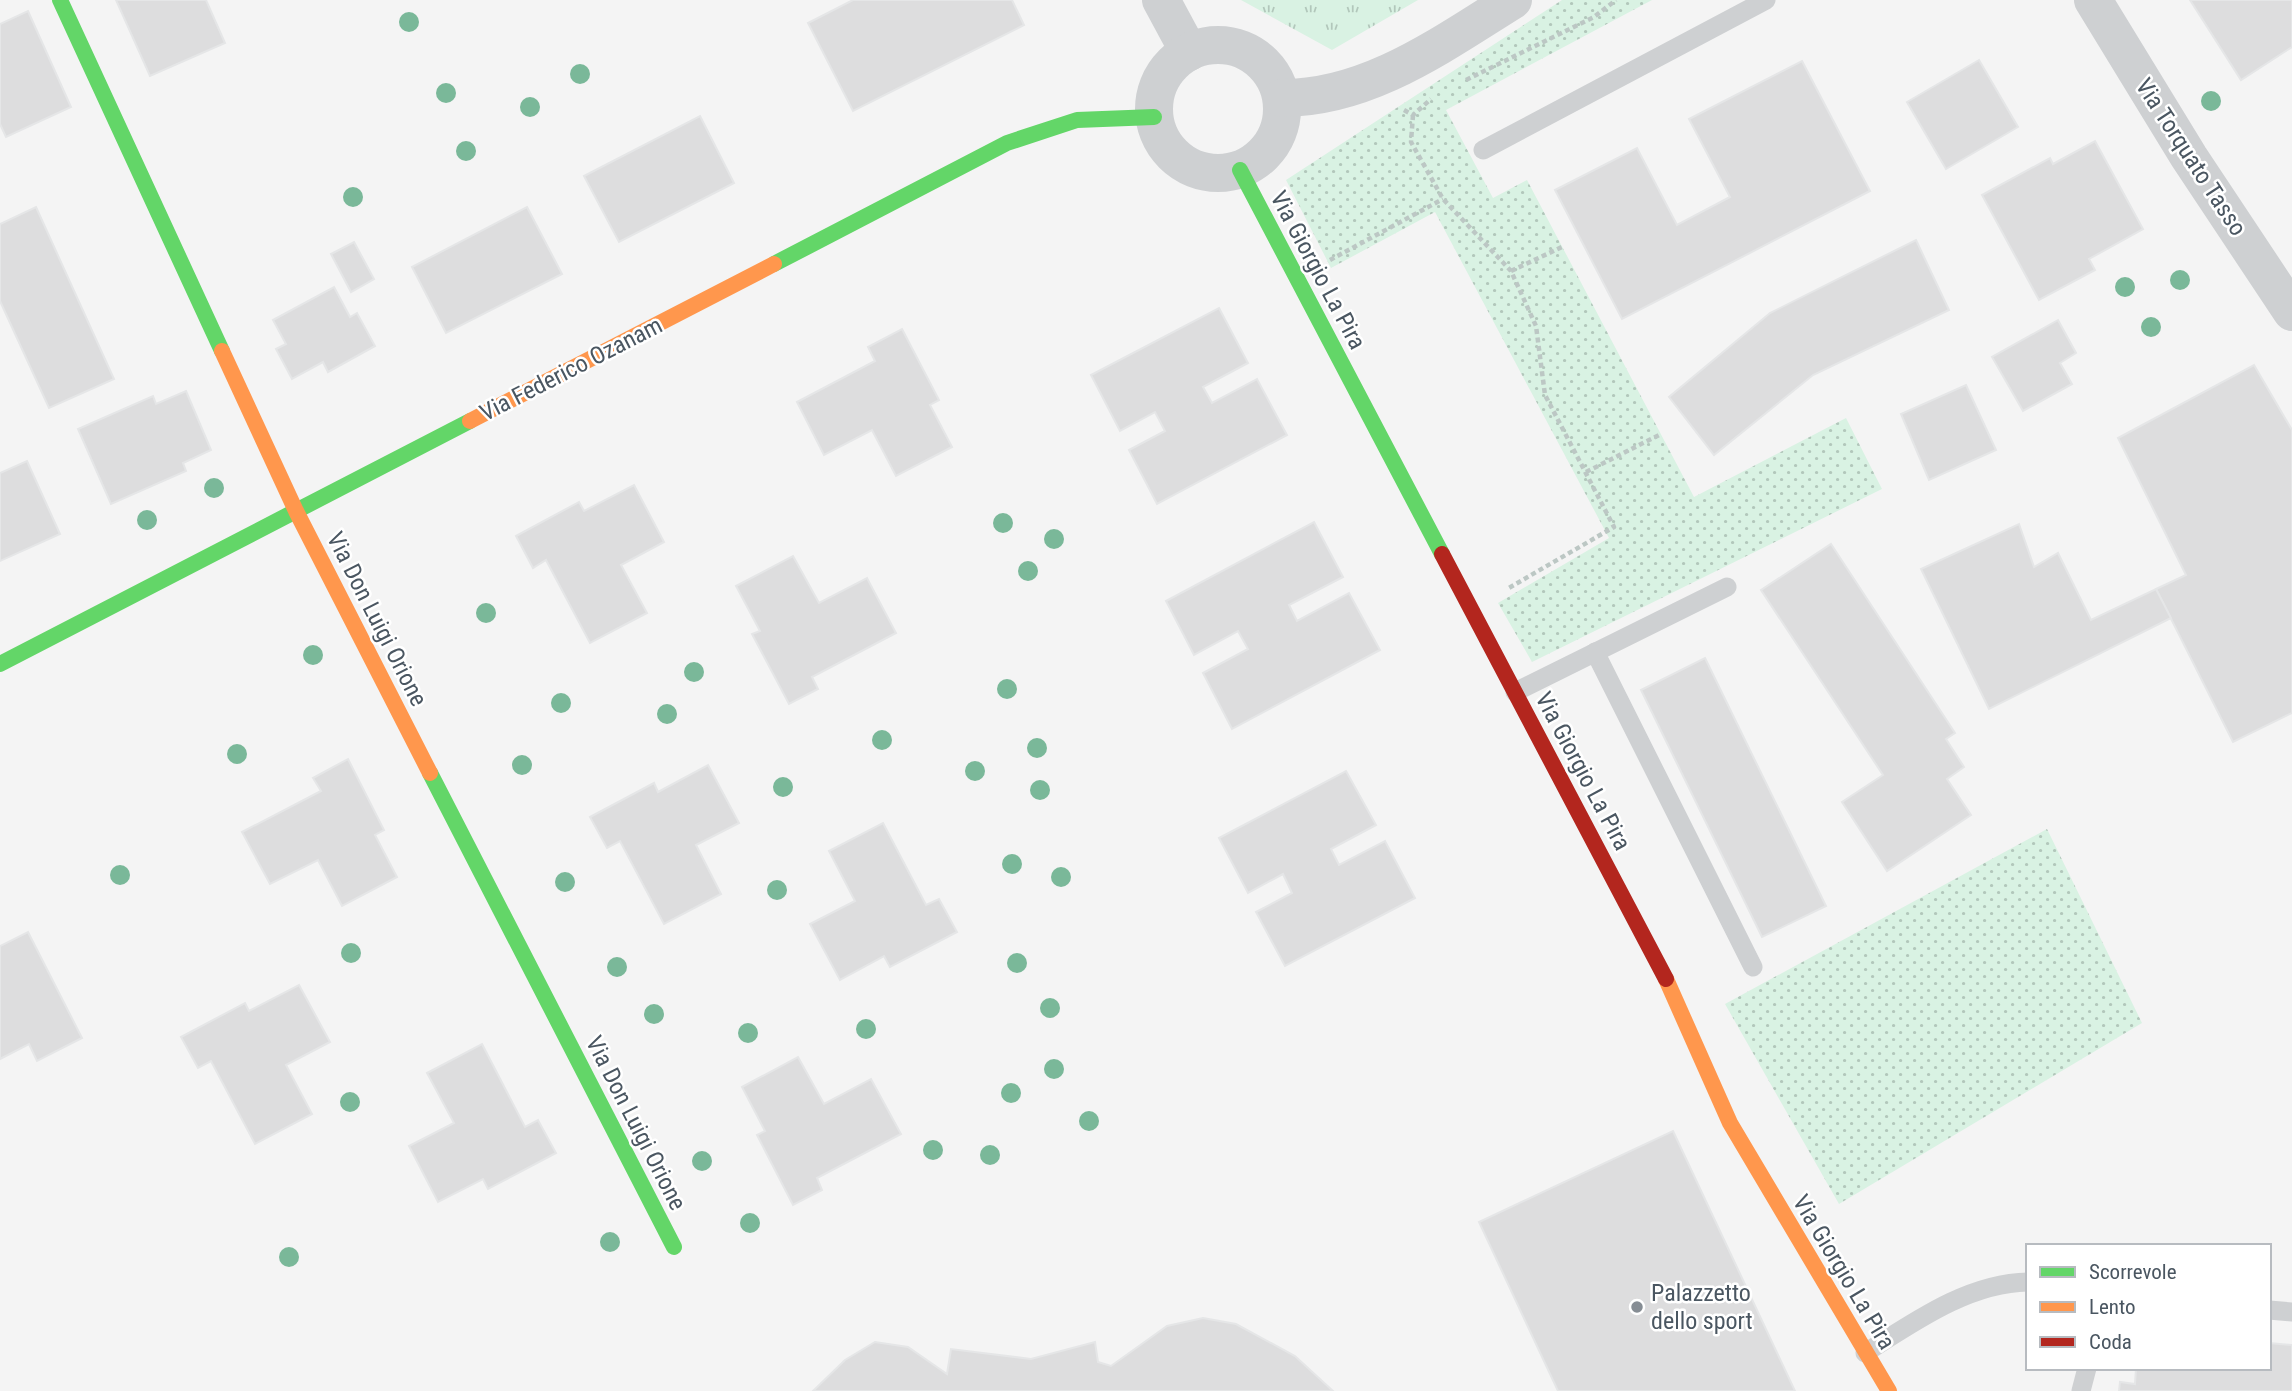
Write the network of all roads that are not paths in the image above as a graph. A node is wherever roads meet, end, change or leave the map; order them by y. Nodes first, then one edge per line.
1 (60, 0) edge
2 (1161, 0) edge
3 (1513, 0) edge
4 (1766, 0) edge
5 (2093, 0) edge
6 (1189, 52) junction
7 (1282, 98) junction
8 (1154, 117) junction
9 (1483, 150) dead end
10 (1240, 170) junction
11 (2292, 312) edge
12 (296, 512) junction
13 (1727, 587) dead end
14 (1595, 652) junction
15 (0, 664) edge
16 (1515, 692) junction
17 (1753, 967) dead end
18 (674, 1247) dead end
19 (2025, 1282) edge
20 (2271, 1310) edge
21 (2292, 1312) edge
22 (1866, 1353) junction
23 (2086, 1370) edge
24 (1889, 1391) edge
25 (2081, 1391) edge

1 - 12 street, Via Don Luigi Orione
2 - 6 street
3 - 7 street
4 - 9 lane
5 - 11 street, Via Torquato Tasso
6 - 7 street
6 - 8 street
7 - 10 street
8 - 10 street
8 - 12 street, Via Federico Ozanam
10 - 16 street, Via Giorgio La Pira
12 - 15 street, Via Federico Ozanam
12 - 18 street, Via Don Luigi Orione
13 - 14 lane
14 - 16 lane
14 - 17 lane
16 - 22 street, Via Giorgio La Pira
19 - 22 lane
20 - 21 lane
22 - 24 street, Via Giorgio La Pira
23 - 25 lane

